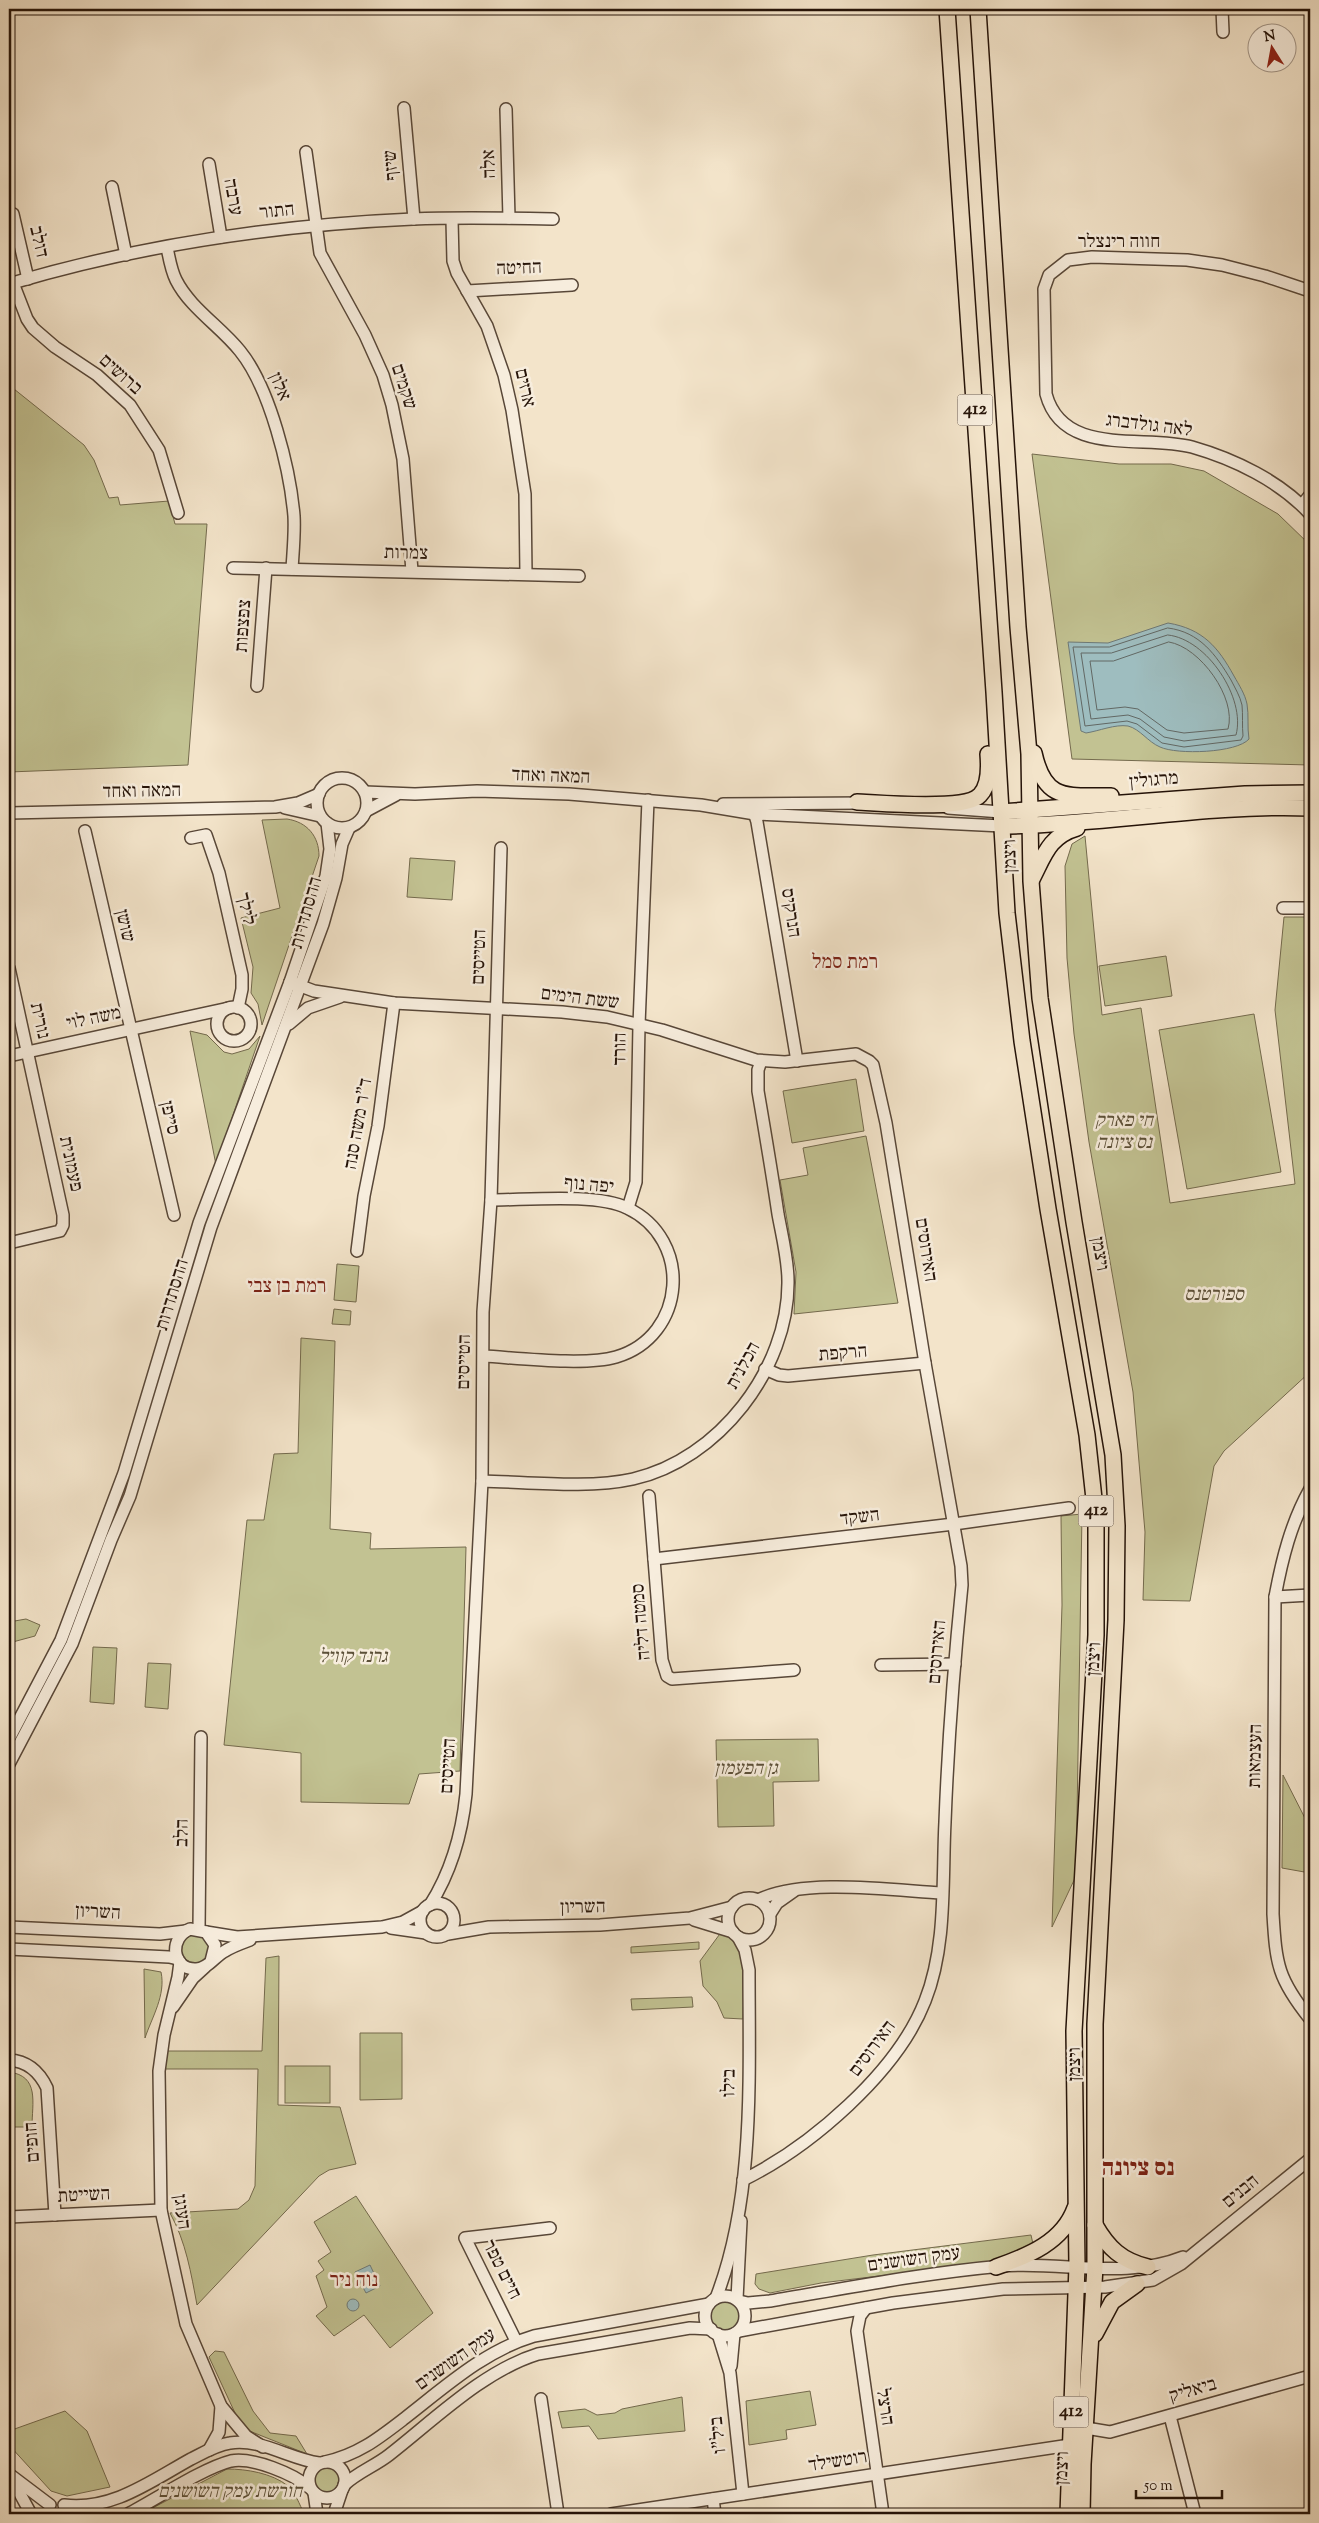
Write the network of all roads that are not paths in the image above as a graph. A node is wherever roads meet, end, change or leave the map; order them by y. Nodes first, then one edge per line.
1 (947, 9) edge
2 (978, 9) edge
3 (1222, 9) edge
4 (1223, 32) dead end
5 (404, 108) dead end
6 (506, 109) dead end
7 (306, 152) dead end
8 (209, 164) dead end
9 (112, 187) dead end
10 (13, 214) dead end
11 (510, 218) junction
12 (414, 219) junction
13 (553, 219) dead end
14 (452, 220) junction
15 (315, 226) junction
16 (221, 237) junction
17 (167, 247) junction
18 (126, 255) junction
19 (28, 278) junction
20 (11, 283) edge
21 (572, 285) dead end
22 (467, 291) junction
23 (1310, 291) edge
24 (1060, 421) joint
25 (980, 480) junction
26 (1310, 495) edge
27 (1302, 505) junction
28 (178, 513) dead end
29 (1310, 514) edge
30 (233, 568) dead end
31 (266, 568) junction
32 (292, 569) junction
33 (412, 572) junction
34 (526, 574) junction
35 (579, 576) dead end
36 (257, 686) dead end
37 (1024, 700) junction
38 (365, 792) junction
39 (399, 793) junction
40 (1310, 793) edge
41 (319, 794) junction
42 (1178, 799) junction
43 (648, 800) junction
44 (751, 802) junction
45 (857, 802) junction
46 (702, 805) junction
47 (275, 806) junction
48 (1310, 808) edge
49 (366, 810) junction
50 (9, 813) edge
51 (755, 814) junction
52 (1037, 818) junction
53 (1002, 819) junction
54 (324, 820) junction
55 (1110, 821) junction
56 (349, 828) junction
57 (85, 831) dead end
58 (191, 838) dead end
59 (501, 848) dead end
60 (1031, 881) junction
61 (1283, 908) dead end
62 (1310, 908) edge
63 (9, 968) edge
64 (290, 982) junction
65 (302, 987) junction
66 (345, 996) junction
67 (394, 1003) junction
68 (234, 1008) junction
69 (496, 1008) junction
70 (188, 1018) junction
71 (287, 1025) junction
72 (639, 1025) junction
73 (130, 1030) junction
74 (220, 1035) junction
75 (28, 1052) junction
76 (9, 1056) edge
77 (862, 1056) joint
78 (797, 1060) junction
79 (761, 1061) junction
80 (491, 1200) junction
81 (628, 1208) junction
82 (174, 1216) dead end
83 (9, 1243) edge
84 (357, 1251) dead end
85 (484, 1356) junction
86 (925, 1363) junction
87 (765, 1369) junction
88 (482, 1481) junction
89 (1310, 1489) edge
90 (649, 1496) dead end
91 (1069, 1508) dead end
92 (954, 1524) junction
93 (654, 1559) junction
94 (1310, 1595) edge
95 (1275, 1597) junction
96 (955, 1664) junction
97 (881, 1665) dead end
98 (794, 1670) dead end
99 (10, 1734) edge
100 (24, 1737) junction
101 (201, 1737) dead end
102 (9, 1764) edge
103 (447, 1874) junction
104 (805, 1888) junction
105 (942, 1893) junction
106 (758, 1900) junction
107 (732, 1907) junction
108 (426, 1908) junction
109 (452, 1912) junction
110 (770, 1914) junction
111 (677, 1919) junction
112 (382, 1927) junction
113 (488, 1927) junction
114 (9, 1928) edge
115 (186, 1931) junction
116 (203, 1931) junction
117 (426, 1933) junction
118 (448, 1934) junction
119 (266, 1935) junction
120 (736, 1935) junction
121 (760, 1937) junction
122 (9, 1949) edge
123 (179, 1961) junction
124 (209, 1963) junction
125 (749, 1970) junction
126 (1306, 2006) edge
127 (168, 2015) junction
128 (1310, 2019) edge
129 (9, 2060) edge
130 (1310, 2160) edge
131 (742, 2180) junction
132 (741, 2196) junction
133 (1077, 2202) junction
134 (161, 2210) junction
135 (56, 2216) junction
136 (9, 2217) edge
137 (1094, 2224) junction
138 (550, 2228) dead end
139 (1195, 2252) junction
140 (1077, 2266) junction
141 (996, 2267) junction
142 (1095, 2267) junction
143 (1148, 2267) junction
144 (1137, 2284) junction
145 (1076, 2286) junction
146 (1094, 2287) junction
147 (738, 2300) junction
148 (712, 2301) junction
149 (866, 2308) junction
150 (714, 2332) junction
151 (737, 2332) junction
152 (516, 2341) junction
153 (1092, 2342) junction
154 (730, 2373) junction
155 (1310, 2376) edge
156 (541, 2399) dead end
157 (221, 2406) junction
158 (1170, 2416) junction
159 (1086, 2428) junction
160 (1070, 2445) junction
161 (263, 2447) junction
162 (209, 2450) junction
163 (322, 2463) junction
164 (876, 2473) junction
165 (9, 2474) edge
166 (343, 2487) junction
167 (312, 2490) junction
168 (743, 2494) junction
169 (713, 2499) junction
170 (50, 2505) junction
171 (64, 2506) junction
172 (31, 2514) edge
173 (36, 2514) edge
174 (76, 2514) edge
175 (128, 2514) edge
176 (317, 2514) edge
177 (334, 2514) edge
178 (558, 2514) edge
179 (611, 2514) edge
180 (715, 2514) edge
181 (883, 2514) edge
182 (1068, 2514) edge
183 (1082, 2514) edge
184 (1195, 2514) edge

1 - 25 main road, 412
2 - 37 main road, 412
3 - 4 street
5 - 12 street, שיזף
6 - 11 street, אלה
7 - 15 street, שקמים
8 - 16 street, ערבה
9 - 18 street
10 - 19 street, דולב
11 - 13 street, התור
11 - 14 street, התור
12 - 14 street, התור
12 - 15 street, התור
14 - 22 street, ארזים
15 - 16 street, התור
15 - 33 street, שקמים
16 - 17 street, התור
17 - 18 street, התור
17 - 32 street, אלון
18 - 19 street, התור
19 - 20 street, התור
20 - 28 street, ברושים
21 - 22 street, החיטה
22 - 34 street, ארזים
23 - 24 street, חווה רינצלר
24 - 27 street, לאה גולדברג
25 - 45 main road
25 - 53 main road, 412
26 - 27 street
27 - 29 street, לאה גולדברג
30 - 31 street, צמרות
31 - 32 street, צמרות
31 - 36 street, צפצפות
32 - 33 street, צמרות
33 - 34 street, צמרות
34 - 35 street, צמרות
37 - 42 main road
37 - 52 main road, 412
38 - 39 street, המאה ואחד
38 - 41 street
38 - 49 street
39 - 43 street, המאה ואחד
39 - 49 street, המאה ואחד
40 - 42 main road, מרגולין
41 - 47 street, המאה ואחד
41 - 54 street
42 - 52 main road, מרגולין
43 - 46 street, המאה ואחד
43 - 72 street, הורד
44 - 45 street, המאה ואחד
44 - 46 street, המאה ואחד
44 - 51 street, הנרקיס
45 - 53 street, המאה ואחד
46 - 51 street, המאה ואחד
47 - 50 street, המאה ואחד
47 - 54 street, המאה ואחד
48 - 55 main road, מרגולין
49 - 56 street
51 - 53 street, המאה ואחד
51 - 78 street, הנרקיס
52 - 53 main road, מרגולין
52 - 55 main road, מרגולין
52 - 60 main road, ויצמן / 412
53 - 133 main road, ויצמן / 412
54 - 56 street
54 - 64 street, ההסתדרות
55 - 60 main road
56 - 65 street, ההסתדרות
57 - 73 street, שושן
58 - 68 street, לילך
59 - 69 street, הטייסים
60 - 137 main road, ויצמן / 412
61 - 62 street
63 - 75 street, נורית
64 - 65 street, ששת הימים
64 - 99 street, ההסתדרות
65 - 66 street, ששת הימים
65 - 71 street, ההסתדרות
66 - 67 street, ששת הימים
66 - 71 street
67 - 69 street, ששת הימים
67 - 84 street, ד"ר משה סנה
68 - 70 street, משה לוי
68 - 74 street
68 - 74 street
69 - 72 street, ששת הימים
69 - 80 street, הטייסים
70 - 73 street, משה לוי
70 - 74 street, משה לוי
71 - 100 street, ההסתדרות
72 - 79 street, ששת הימים
72 - 81 street, הורד
73 - 75 street, משה לוי
73 - 82 street, סייפן
75 - 76 street, משה לוי
75 - 83 street, פעמונית
77 - 78 street, ששת הימים
77 - 86 street, האירוסים
78 - 79 street, ששת הימים
79 - 87 street, הכלנית
80 - 81 street, יפה נוף
80 - 85 street, הטייסים
81 - 85 street, יפה נוף
85 - 88 street, הטייסים
86 - 87 street, הרקפת
86 - 92 street, האירוסים
87 - 88 street, הכלנית
88 - 103 street, הטייסים
89 - 95 street, העצמאות
90 - 93 street, סמטה דליה
91 - 92 street, השקד
92 - 93 street, השקד
92 - 96 street, האירוסים
93 - 98 street, סמטה דליה
94 - 95 street
95 - 126 street, העצמאות
96 - 97 street
96 - 105 street, האירוסים
99 - 100 street
100 - 102 street, ההסתדרות
101 - 116 street, הלב
103 - 108 street, הטייסים
103 - 109 street, הטייסים
104 - 105 street
104 - 106 street
104 - 110 street
105 - 131 street, האירוסים
106 - 107 street
106 - 110 street
107 - 111 street, השריון
107 - 120 street
108 - 109 street
108 - 112 street
108 - 117 street
109 - 113 street, השריון
109 - 118 street
110 - 121 street
111 - 113 street, השריון
111 - 120 street, השריון
112 - 117 street
112 - 119 street
113 - 118 street, השריון
114 - 115 street, השריון
115 - 116 street
115 - 123 street
116 - 119 street
116 - 124 street
117 - 118 street
119 - 124 street
120 - 121 street
120 - 125 street, בילו
121 - 125 street, בילו
122 - 123 street
123 - 124 street
123 - 127 street, העוגן
124 - 127 street, העוגן
125 - 131 street, בילו
126 - 128 street, העצמאות
127 - 134 street, העוגן
129 - 135 street, חופים
130 - 139 street, הבנים
131 - 132 street, בילו
132 - 147 street, בילו
132 - 148 street, בילו
133 - 140 main road, ויצמן / 412
133 - 141 main road
134 - 135 street, השייטת
134 - 157 street, העוגן
135 - 136 street, השייטת
137 - 142 main road, ויצמן / 412
137 - 143 main road
138 - 152 street, חיים טפר
139 - 143 street, הבנים
139 - 144 street, הבנים
140 - 141 street, עמק השושנים
140 - 142 street, עמק השושנים
140 - 145 main road, ויצמן / 412
141 - 147 street, עמק השושנים
142 - 143 street, הבנים
142 - 146 main road, ויצמן / 412
144 - 146 street, הבנים
144 - 153 main road
145 - 146 street
145 - 149 street
145 - 160 main road, ויצמן / 412
146 - 153 main road, ויצמן / 412
147 - 148 street
147 - 151 street
148 - 150 street
148 - 152 street, עמק השושנים
149 - 151 street
149 - 164 street, הרצל
150 - 151 street
150 - 154 street, ביל"ו
150 - 166 street, עמק השושנים
151 - 154 street, ביל"ו
152 - 163 street, עמק השושנים
153 - 159 main road, ויצמן / 412
154 - 168 street, ביל"ו
155 - 158 street, ביאליק
156 - 178 street
157 - 161 street, העוגן
157 - 162 street, העוגן
158 - 159 street, ביאליק
158 - 184 street
159 - 183 main road, ויצמן / 412
160 - 164 street, רוטשילד
160 - 182 main road, ויצמן / 412
161 - 162 street, עמק השושנים
161 - 163 street, עמק השושנים
162 - 171 street, עמק השושנים
163 - 166 street
163 - 167 street
164 - 168 street, רוטשילד
164 - 181 street, הרצל
165 - 170 street
165 - 172 street
166 - 167 street
166 - 177 street
167 - 175 street
167 - 176 street
168 - 169 street, רוטשילד
169 - 179 street, רוטשילד
169 - 180 street
170 - 171 street, עמק השושנים
170 - 173 street
171 - 174 street

